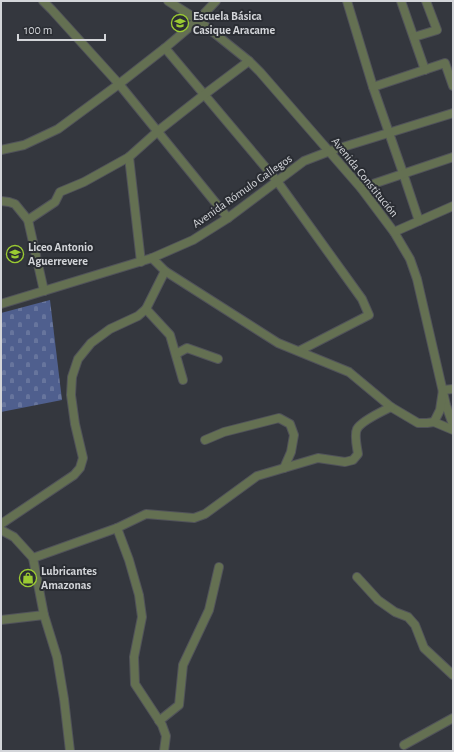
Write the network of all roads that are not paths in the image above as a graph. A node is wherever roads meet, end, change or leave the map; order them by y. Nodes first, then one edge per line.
1 (42, 1) edge
2 (168, 1) edge
3 (216, 1) edge
4 (347, 1) edge
5 (402, 1) edge
6 (426, 1) edge
7 (198, 20) junction
8 (414, 37) junction
9 (165, 48) junction
10 (249, 61) junction
11 (425, 70) junction
12 (119, 84) junction
13 (453, 86) edge
14 (373, 87) junction
15 (205, 94) junction
16 (453, 113) edge
17 (158, 131) junction
18 (389, 133) junction
19 (1, 150) edge
20 (330, 151) junction
21 (129, 157) junction
22 (453, 157) edge
23 (403, 173) junction
24 (277, 181) junction
25 (361, 188) junction
26 (1, 201) edge
27 (453, 206) edge
28 (228, 218) junction
29 (28, 220) junction
30 (419, 221) junction
31 (394, 232) junction
32 (152, 258) junction
33 (141, 262) junction
34 (166, 271) junction
35 (44, 291) junction
36 (1, 304) edge
37 (146, 308) junction
38 (299, 351) junction
39 (176, 354) junction
40 (218, 359) dead end
41 (183, 380) dead end
42 (453, 389) edge
43 (443, 390) junction
44 (392, 407) junction
45 (434, 422) junction
46 (453, 424) edge
47 (453, 430) edge
48 (205, 440) dead end
49 (284, 468) junction
50 (1, 524) edge
51 (117, 528) junction
52 (1, 530) edge
53 (33, 558) junction
54 (219, 567) dead end
55 (357, 577) dead end
56 (44, 615) junction
57 (1, 620) edge
58 (453, 675) edge
59 (453, 718) edge
60 (159, 721) junction
61 (404, 745) dead end
62 (70, 751) edge
63 (164, 751) edge

1 - 12 street
2 - 7 street, Avenida Constitución
3 - 7 street
4 - 14 street
5 - 8 street
6 - 8 street
7 - 9 street
7 - 10 street, Avenida Constitución
8 - 11 street
9 - 12 street
9 - 15 street
10 - 15 street
10 - 20 street, Avenida Constitución
11 - 13 street
11 - 14 street
12 - 17 street
12 - 19 street
14 - 18 street
15 - 17 street
15 - 24 street
16 - 18 street, Avenida Rómulo Gallegos
17 - 21 street
17 - 28 street
18 - 20 street, Avenida Rómulo Gallegos
18 - 23 street
20 - 24 street, Avenida Rómulo Gallegos
20 - 25 street, Avenida Constitución
21 - 29 street
21 - 33 street
22 - 23 street
23 - 25 street
23 - 30 street
24 - 28 street, Avenida Rómulo Gallegos
24 - 38 street
25 - 31 street, Avenida Constitución
26 - 29 street
27 - 30 street
28 - 32 street, Avenida Rómulo Gallegos
29 - 35 street
30 - 31 street
31 - 43 street, Avenida Constitución
32 - 33 street, Avenida Rómulo Gallegos
32 - 34 street
33 - 35 street, Avenida Rómulo Gallegos
34 - 37 street
34 - 38 street
35 - 36 street, Avenida Rómulo Gallegos
37 - 39 street
37 - 50 street
38 - 44 street
39 - 40 street
39 - 41 street
42 - 43 street
43 - 45 street
43 - 46 street, Avenida Constitución
44 - 45 street
44 - 49 street
45 - 47 street
48 - 49 street
49 - 51 street
51 - 53 street
51 - 60 street
52 - 53 street
53 - 56 street
54 - 60 street
55 - 58 street
56 - 57 street
56 - 62 street
59 - 61 street
60 - 63 street

